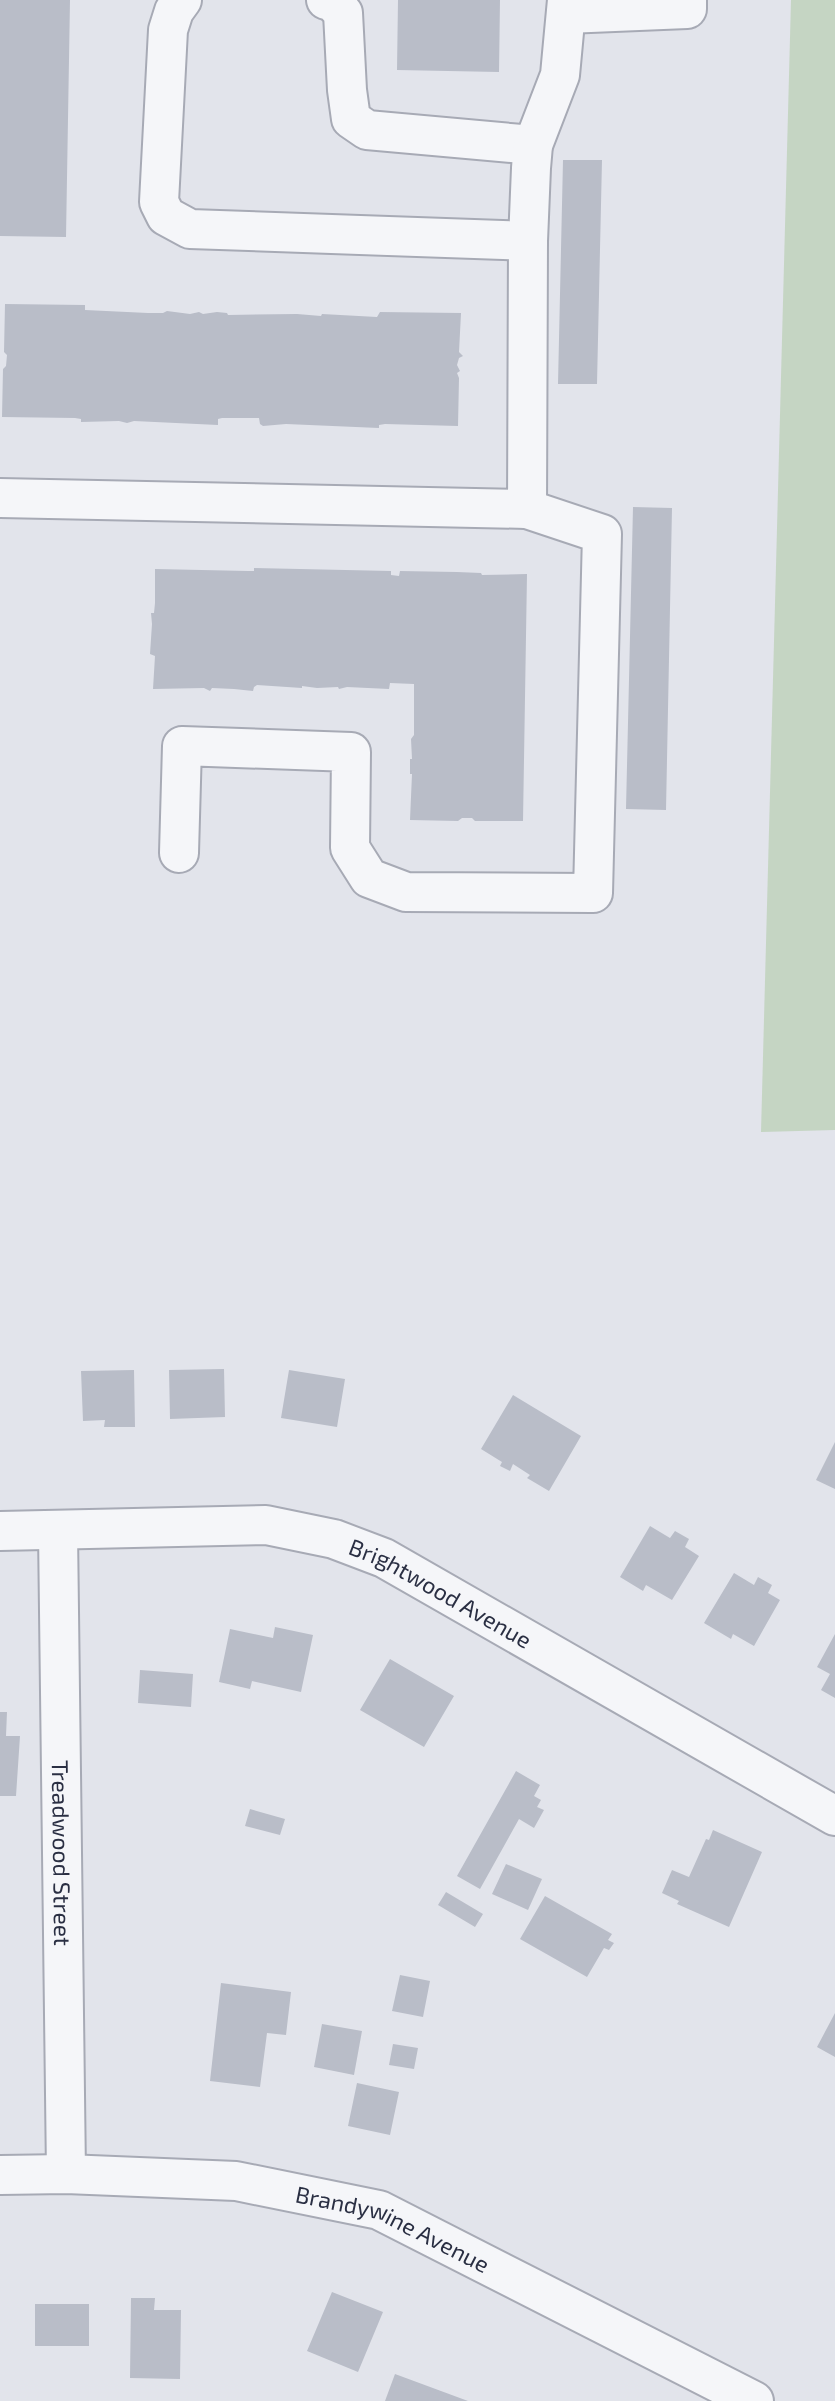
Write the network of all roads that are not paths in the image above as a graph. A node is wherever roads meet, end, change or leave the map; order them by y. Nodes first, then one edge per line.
1 (182, 0) edge
2 (326, 0) edge
3 (687, 0) edge
4 (566, 7) edge
5 (533, 145) junction
6 (528, 241) junction
7 (0, 498) edge
8 (527, 509) junction
9 (179, 853) dead end
10 (0, 1531) edge
11 (58, 1531) junction
12 (835, 1816) edge
13 (66, 2174) junction
14 (0, 2175) edge
15 (754, 2401) edge

1 - 6 street
2 - 5 street
3 - 4 street
4 - 5 street
5 - 6 street
6 - 8 street
7 - 8 street
8 - 9 street
10 - 11 street, Brightwood Avenue
11 - 12 street, Brightwood Avenue
11 - 13 street, Treadwood Street
13 - 14 street, Brandywine Avenue
13 - 15 street, Brandywine Avenue

